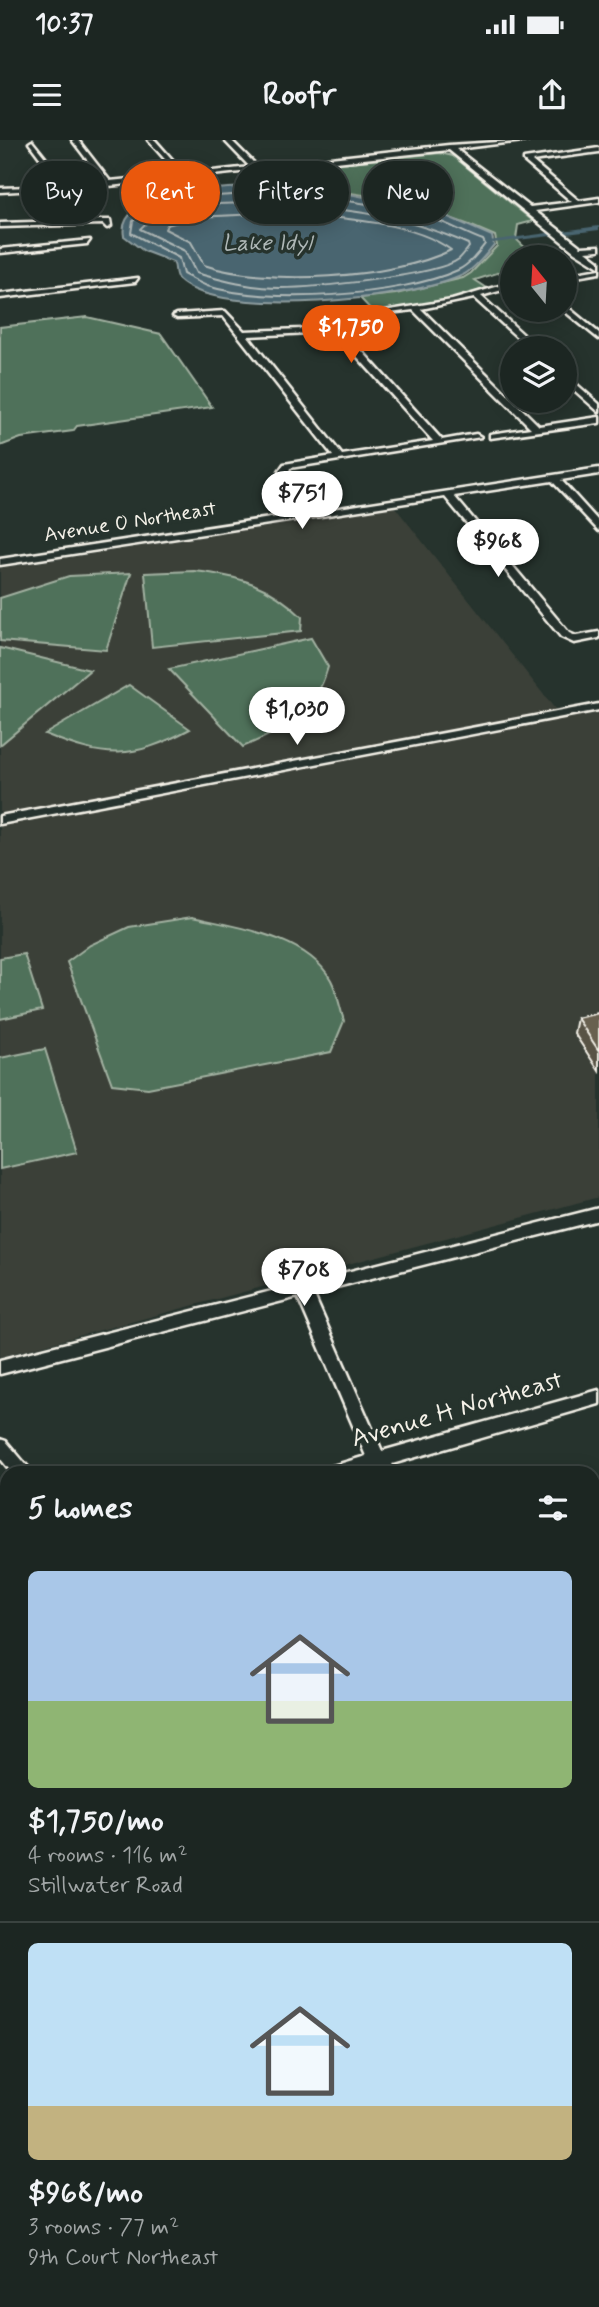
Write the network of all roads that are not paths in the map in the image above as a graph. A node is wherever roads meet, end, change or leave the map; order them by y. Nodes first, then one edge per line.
1 (75, 140) edge
2 (151, 140) edge
3 (228, 140) edge
4 (442, 140) edge
5 (528, 140) edge
6 (32, 143) dead end
7 (450, 148) junction
8 (599, 150) edge
9 (46, 161) edge
10 (170, 161) edge
11 (248, 161) edge
12 (330, 161) edge
13 (121, 183) edge
14 (108, 184) joint
15 (21, 189) edge
16 (0, 190) edge
17 (599, 200) edge
18 (579, 203) junction
19 (527, 210) junction
20 (0, 225) edge
21 (107, 226) dead end
22 (87, 242) dead end
23 (572, 245) edge
24 (599, 248) edge
25 (578, 250) joint
26 (0, 251) edge
27 (599, 265) edge
28 (599, 271) edge
29 (578, 275) edge
30 (135, 280) dead end
31 (500, 288) edge
32 (0, 296) edge
33 (476, 296) junction
34 (416, 308) junction
35 (382, 312) dead end
36 (177, 316) dead end
37 (578, 318) edge
38 (243, 334) junction
39 (521, 336) edge
40 (599, 337) edge
41 (577, 388) edge
42 (599, 409) edge
43 (599, 420) edge
44 (537, 429) junction
45 (493, 436) dead end
46 (476, 437) dead end
47 (439, 442) junction
48 (339, 457) junction
49 (599, 471) edge
50 (554, 478) junction
51 (447, 494) junction
52 (322, 510) junction
53 (599, 528) edge
54 (0, 562) edge
55 (599, 635) edge
56 (599, 707) edge
57 (0, 820) edge
58 (599, 1214) edge
59 (303, 1289) junction
60 (0, 1367) edge
61 (599, 1397) edge
62 (0, 1446) edge
63 (377, 1460) junction
64 (18, 1466) edge
65 (356, 1466) edge
66 (383, 1466) edge

1 - 14 street
2 - 10 street
3 - 11 street
4 - 7 street
5 - 7 street
6 - 9 street
7 - 12 street
7 - 19 street
8 - 18 street
13 - 14 street
15 - 16 street
17 - 18 street
18 - 19 street
19 - 23 street
20 - 21 street
22 - 26 street
24 - 25 street
25 - 27 street
28 - 29 street
30 - 32 street
31 - 33 street
33 - 34 street
33 - 39 street
34 - 35 street
34 - 44 street
36 - 38 street
37 - 40 street
38 - 47 street
38 - 48 street
41 - 42 street
43 - 44 street
44 - 45 street
46 - 47 street
47 - 48 street
48 - 52 street
49 - 50 street, Avenue O Northeast
50 - 51 street, Avenue O Northeast
50 - 53 street
51 - 52 street, Avenue O Northeast
51 - 55 street
52 - 54 street, Avenue O Northeast
56 - 57 street
58 - 59 street
59 - 60 street
59 - 63 street
61 - 63 street, Avenue H Northeast
62 - 64 street
63 - 65 street, Avenue H Northeast
63 - 66 street

